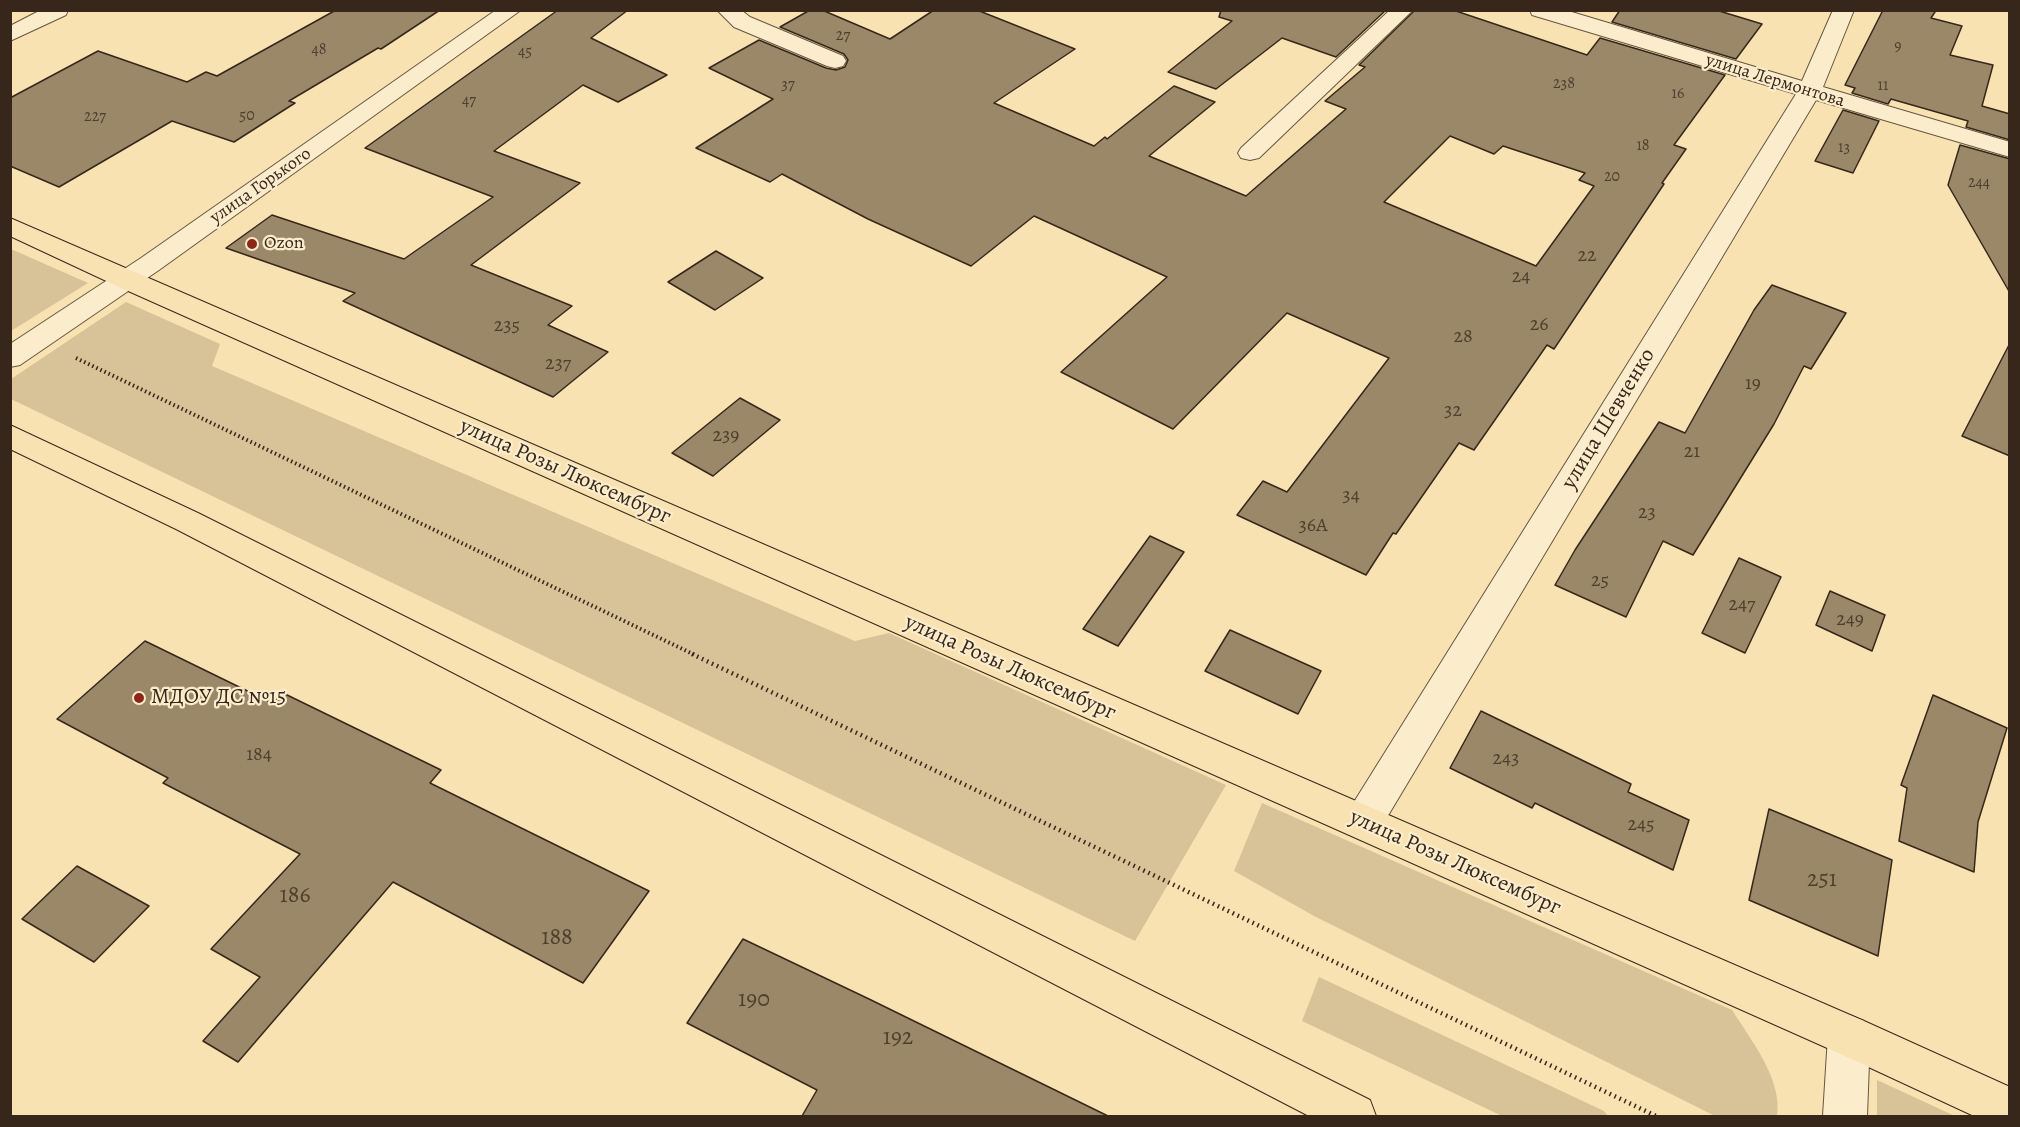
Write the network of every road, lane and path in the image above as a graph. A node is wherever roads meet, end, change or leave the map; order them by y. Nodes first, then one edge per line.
1 (58, 10) edge
2 (511, 10) edge
3 (727, 10) edge
4 (1403, 10) edge
5 (1540, 10) edge
6 (1844, 10) edge
7 (10, 35) edge
8 (835, 61) dead end
9 (1809, 92) junction
10 (2010, 150) edge
11 (1250, 153) dead end
12 (10, 226) edge
13 (127, 280) junction
14 (38, 340) junction
15 (10, 358) edge
16 (10, 436) edge
17 (1363, 822) junction
18 (1849, 1036) junction
19 (2010, 1110) edge
20 (1354, 1116) edge
21 (1656, 1116) edge
22 (1845, 1116) edge

1 - 7 street
2 - 13 street, улица Горького
3 - 8 street
4 - 11 street
5 - 9 street, улица Лермонтова
6 - 9 street, улица Шевченко
9 - 10 street, улица Лермонтова
9 - 17 street, улица Шевченко
12 - 13 main road, улица Розы Люксембург
13 - 14 street, улица Горького
13 - 17 main road, улица Розы Люксембург
14 - 15 street, улица Горького
14 - 21 path
16 - 20 main road
17 - 18 main road, улица Розы Люксембург
18 - 19 main road, улица Розы Люксембург
18 - 22 street

